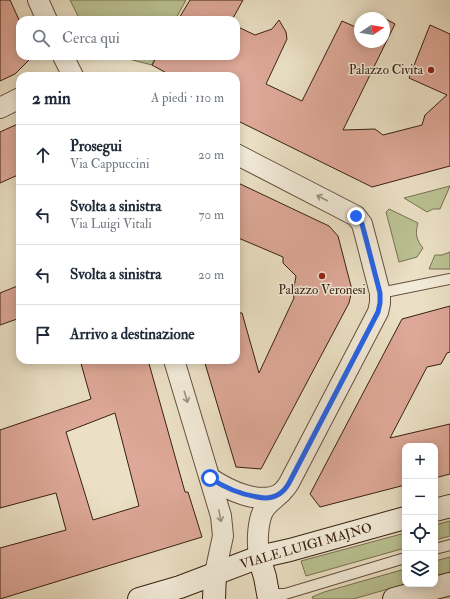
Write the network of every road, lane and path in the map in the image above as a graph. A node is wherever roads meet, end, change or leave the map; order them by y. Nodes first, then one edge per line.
1 (38, 0) edge
2 (45, 16) edge
3 (65, 60) edge
4 (70, 72) edge
5 (16, 100) edge
6 (0, 108) edge
7 (240, 156) edge
8 (450, 279) edge
9 (380, 293) junction
10 (175, 364) edge
11 (210, 478) junction
12 (283, 492) junction
13 (450, 506) edge
14 (438, 509) edge
15 (402, 519) edge
16 (450, 545) edge
17 (438, 548) edge
18 (259, 557) junction
19 (402, 559) edge
20 (215, 573) junction
21 (450, 584) edge
22 (268, 597) edge
23 (139, 599) edge
24 (214, 599) edge
25 (394, 599) edge

1 - 2 street
3 - 4 street
5 - 6 street
9 -> 7 street
8 - 9 lane
9 - 12 street
10 -> 11 street
11 - 12 street
11 -> 20 street
12 - 18 street
13 - 14 main road
15 - 18 main road, VIALE LUIGI MAJNO
16 - 17 lane
18 - 20 main road, VIALE LUIGI MAJNO
18 - 22 main road
19 - 22 lane
20 - 23 main road, VIALE LUIGI MAJNO
20 - 24 main road
21 - 25 main road

